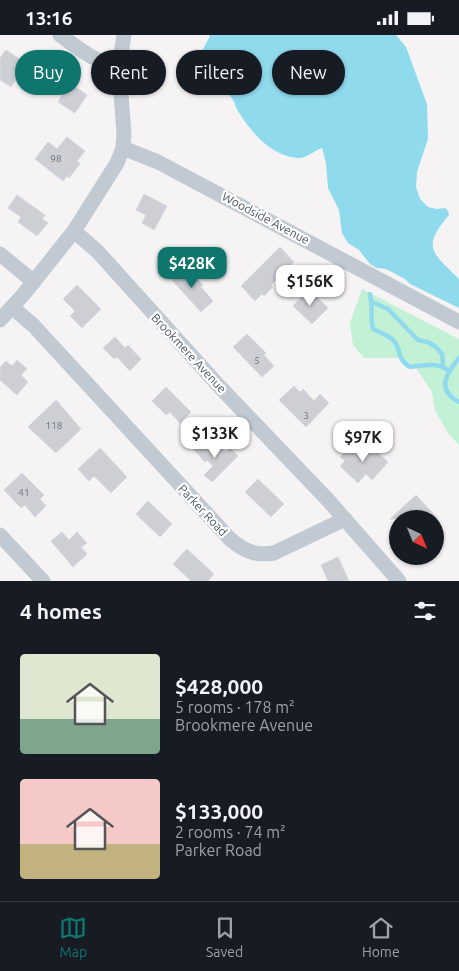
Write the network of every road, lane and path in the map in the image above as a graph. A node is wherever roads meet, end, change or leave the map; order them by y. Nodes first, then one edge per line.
1 (60, 35) edge
2 (124, 35) edge
3 (122, 50) edge
4 (91, 56) edge
5 (122, 95) edge
6 (123, 148) junction
7 (74, 231) junction
8 (0, 254) edge
9 (34, 282) junction
10 (12, 307) junction
11 (0, 320) edge
12 (454, 320) edge
13 (345, 519) junction
14 (3, 545) edge
15 (43, 581) edge
16 (399, 581) edge

1 - 4 street
2 - 3 street
5 - 6 street
6 - 7 street
6 - 12 street, Woodside Avenue
7 - 9 street
7 - 13 street, Brookmere Avenue
8 - 9 street
9 - 10 street
10 - 11 street
10 - 13 street, Parker Road
13 - 16 street
14 - 15 street

